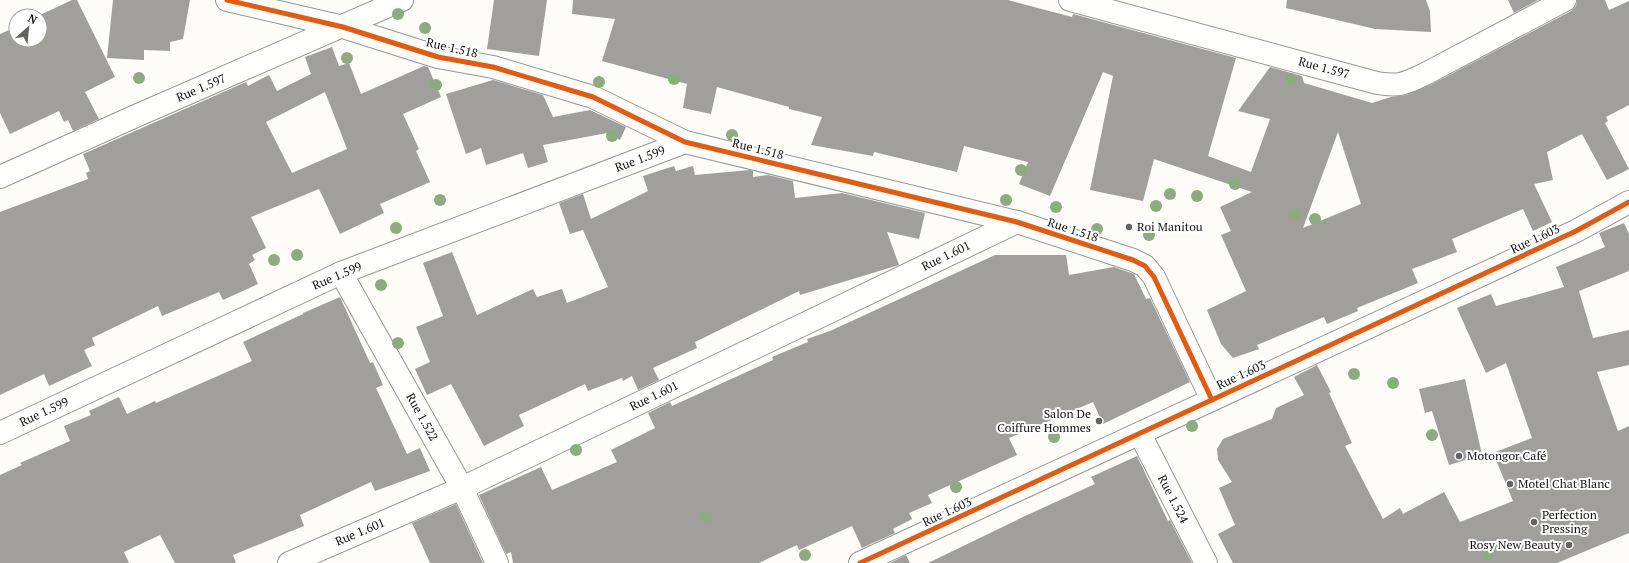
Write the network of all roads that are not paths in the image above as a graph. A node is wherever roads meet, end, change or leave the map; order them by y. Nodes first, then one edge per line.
1 (227, 0) edge
2 (402, 0) edge
3 (1070, 0) edge
4 (1565, 0) edge
5 (266, 4) edge
6 (343, 27) junction
7 (685, 142) junction
8 (0, 177) edge
9 (1629, 202) edge
10 (1017, 222) junction
11 (341, 273) junction
12 (1212, 400) junction
13 (0, 433) edge
14 (1140, 434) junction
15 (462, 488) junction
16 (289, 563) edge
17 (497, 563) edge
18 (860, 563) edge
19 (1206, 563) edge

1 - 5 street, Rue 1.518
2 - 6 street, Rue 1.597
3 - 4 street, Rue 1.597
5 - 6 street, Rue 1.518
6 - 7 street, Rue 1.518
6 - 8 street, Rue 1.597
7 - 10 street, Rue 1.518
7 - 11 street, Rue 1.599
9 - 12 street, Rue 1.603
10 - 12 street, Rue 1.518
10 - 15 street, Rue 1.601
11 - 13 street, Rue 1.599
11 - 15 street, Rue 1.522
12 - 14 street, Rue 1.603
14 - 18 street, Rue 1.603
14 - 19 street, Rue 1.524
15 - 16 street, Rue 1.601
15 - 17 street, Rue 1.522

